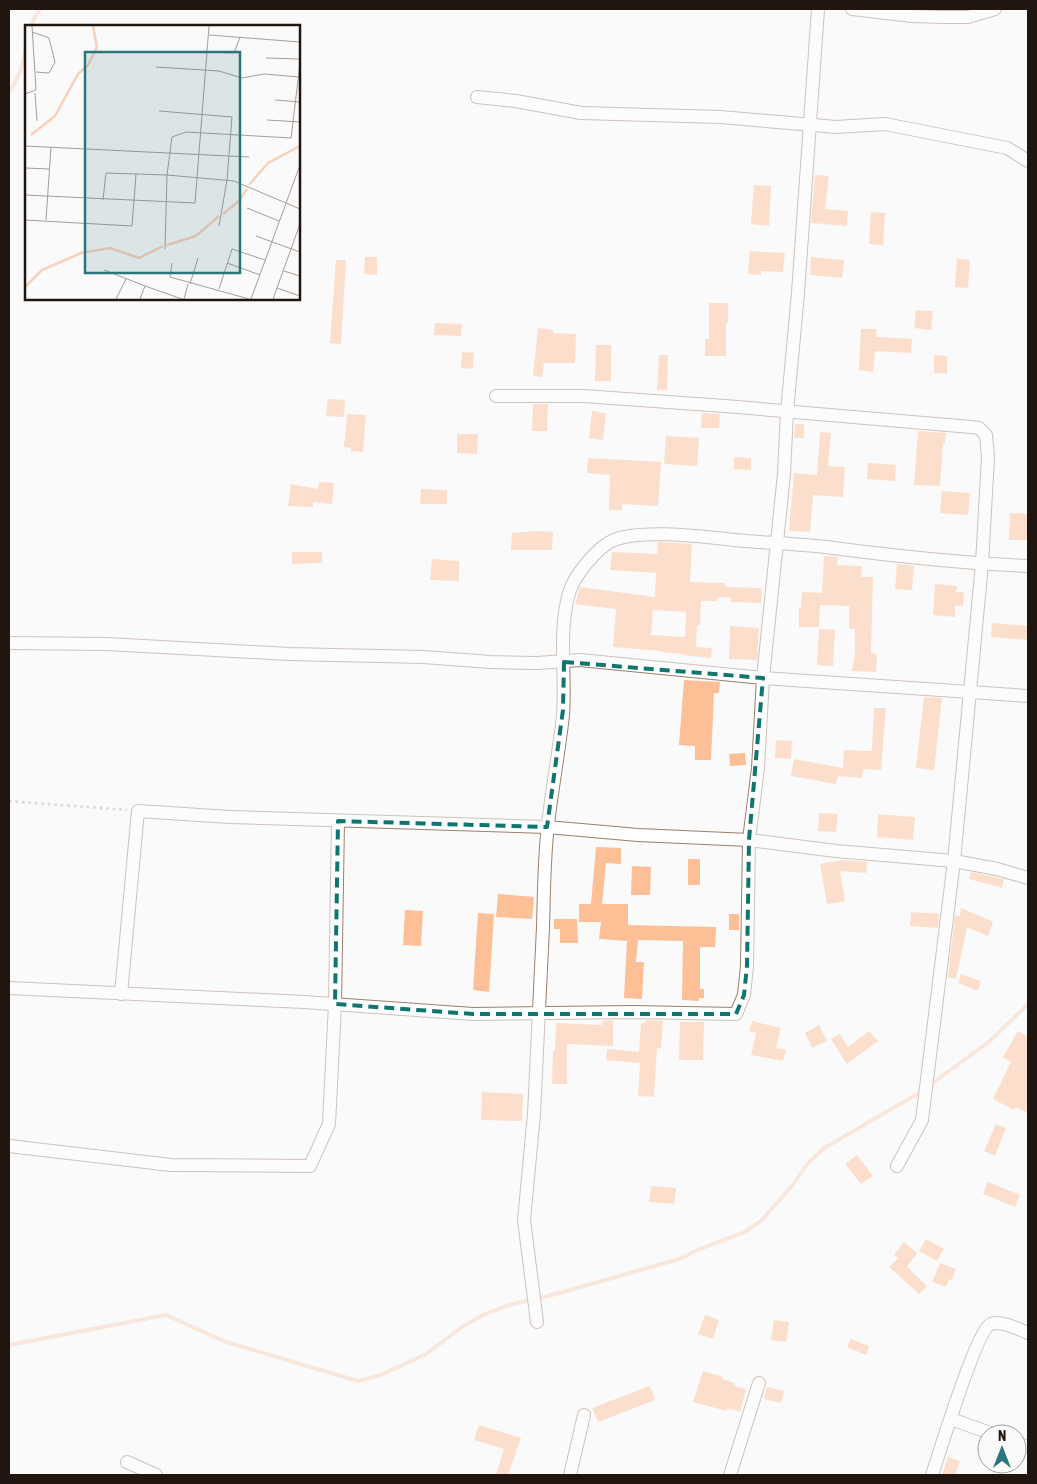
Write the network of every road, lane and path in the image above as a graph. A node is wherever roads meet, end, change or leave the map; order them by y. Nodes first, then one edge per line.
1 (818, 9) edge
2 (852, 9) edge
3 (995, 9) edge
4 (477, 97) dead end
5 (809, 126) junction
6 (1028, 162) edge
7 (496, 396) dead end
8 (787, 412) junction
9 (776, 544) junction
10 (982, 564) junction
11 (1028, 566) edge
12 (9, 643) edge
13 (564, 662) junction
14 (763, 678) junction
15 (971, 692) junction
16 (1028, 696) edge
17 (9, 801) edge
18 (138, 811) junction
19 (338, 821) junction
20 (547, 827) junction
21 (749, 840) junction
22 (954, 861) junction
23 (1028, 878) edge
24 (9, 988) edge
25 (121, 994) junction
26 (335, 1004) junction
27 (539, 1014) junction
28 (9, 1146) edge
29 (898, 1166) dead end
30 (537, 1322) dead end
31 (1028, 1333) edge
32 (759, 1382) dead end
33 (584, 1415) dead end
34 (951, 1419) junction
35 (977, 1428) edge
36 (127, 1462) dead end
37 (156, 1475) edge
38 (570, 1475) edge
39 (730, 1475) edge
40 (932, 1475) edge

1 - 5 street
2 - 3 street
4 - 5 street
5 - 6 street
5 - 8 street
7 - 8 street
8 - 9 street
8 - 10 street
9 - 10 street
9 - 13 street
9 - 14 street
10 - 11 street
10 - 15 street
12 - 13 street
13 - 14 street
13 - 20 street
14 - 15 street
14 - 21 street
15 - 16 street
15 - 22 street
17 - 18 path
18 - 19 street
18 - 25 street
19 - 20 street
19 - 26 street
20 - 21 street
20 - 27 street
21 - 22 street
21 - 27 street
22 - 23 street
22 - 29 street
24 - 25 street
25 - 26 street
26 - 27 street
26 - 28 street
27 - 30 street
31 - 34 street
32 - 39 street
33 - 38 street
34 - 35 street
34 - 40 street
36 - 37 street

